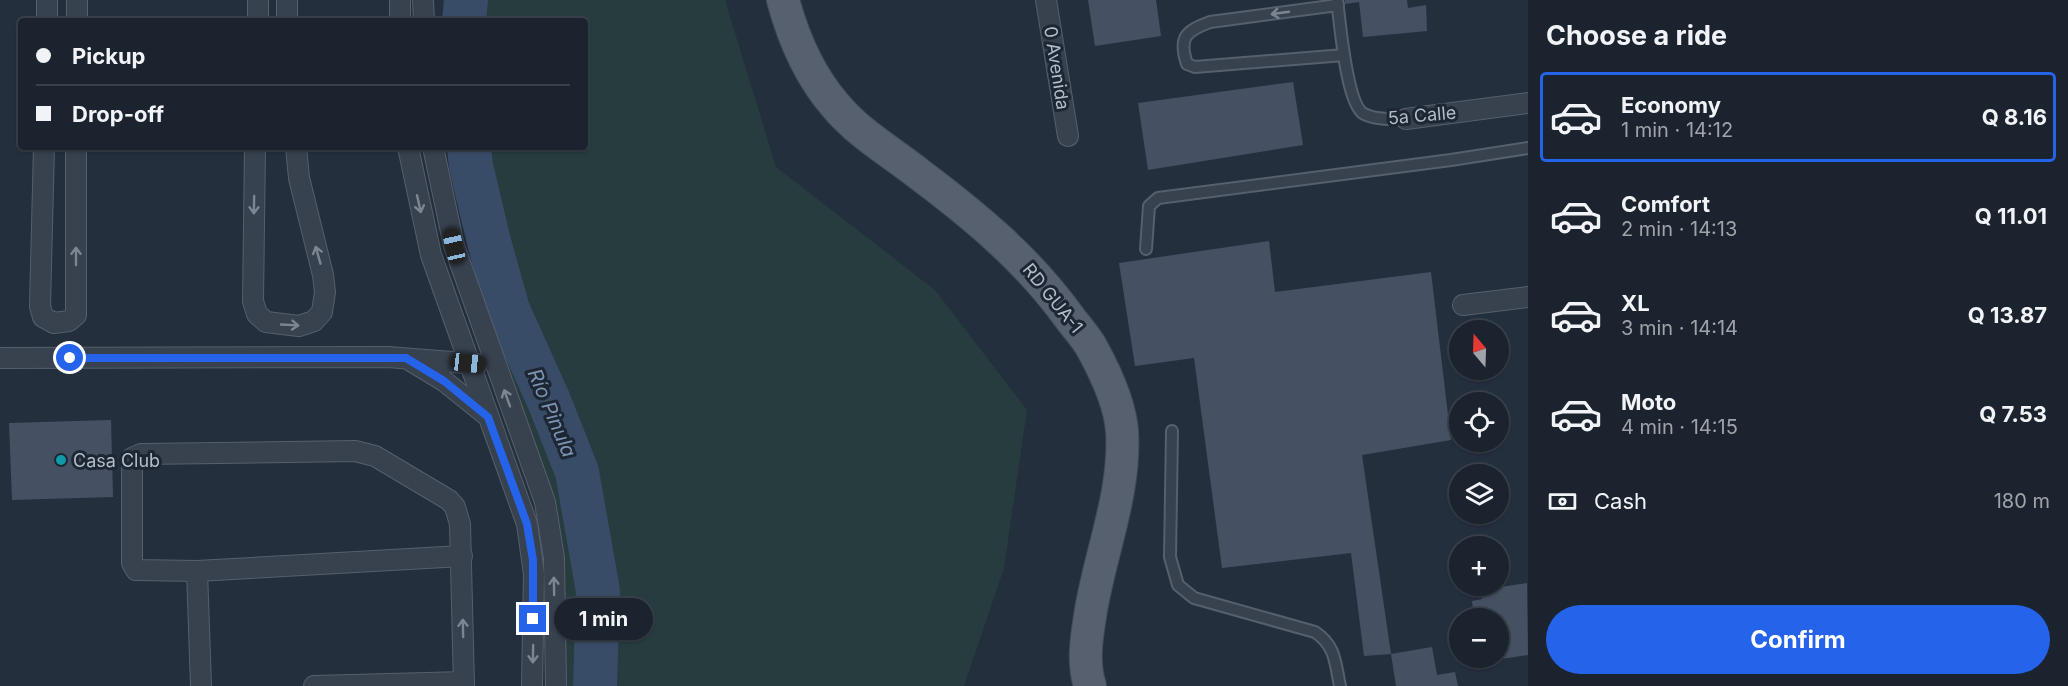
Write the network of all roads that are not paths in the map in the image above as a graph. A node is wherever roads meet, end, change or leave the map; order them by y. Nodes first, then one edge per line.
1 (48, 0) edge
2 (77, 0) edge
3 (258, 0) edge
4 (287, 0) edge
5 (400, 0) edge
6 (423, 0) edge
7 (783, 0) edge
8 (1046, 0) edge
9 (1337, 2) edge
10 (46, 18) edge
11 (77, 18) edge
12 (258, 18) edge
13 (287, 18) edge
14 (400, 18) edge
15 (424, 18) edge
16 (1344, 55) junction
17 (1528, 103) edge
18 (1406, 119) joint
19 (1068, 136) dead end
20 (1528, 147) edge
21 (44, 150) edge
22 (76, 150) edge
23 (255, 150) edge
24 (296, 150) edge
25 (409, 150) edge
26 (434, 150) edge
27 (1146, 249) dead end
28 (1528, 297) edge
29 (1463, 305) dead end
30 (0, 358) edge
31 (406, 358) junction
32 (468, 363) junction
33 (496, 365) junction
34 (488, 417) junction
35 (1172, 431) dead end
36 (462, 556) junction
37 (197, 571) junction
38 (464, 684) edge
39 (201, 686) edge
40 (314, 686) edge
41 (532, 686) edge
42 (556, 686) edge
43 (1090, 686) edge
44 (1340, 686) edge

1 - 10 street
2 - 11 street
3 - 12 street
4 - 13 street
5 - 14 street
6 - 15 street
7 - 43 main road, RD GUA-1
8 - 19 street, 0 Avenida
9 - 16 lane, 5a Calle
9 -> 16 lane
16 - 18 lane, 5a Calle
17 - 18 street, 5a Calle
20 - 27 lane
21 -> 22 street
23 -> 24 street
25 -> 32 street
26 - 33 street
28 - 29 street
30 - 31 street
31 - 32 street
31 - 34 street
32 - 33 street
32 - 34 street
42 -> 33 street
34 -> 41 street
35 - 44 lane
36 - 37 street
36 - 37 street
38 -> 36 street
37 - 39 street
38 - 40 street

